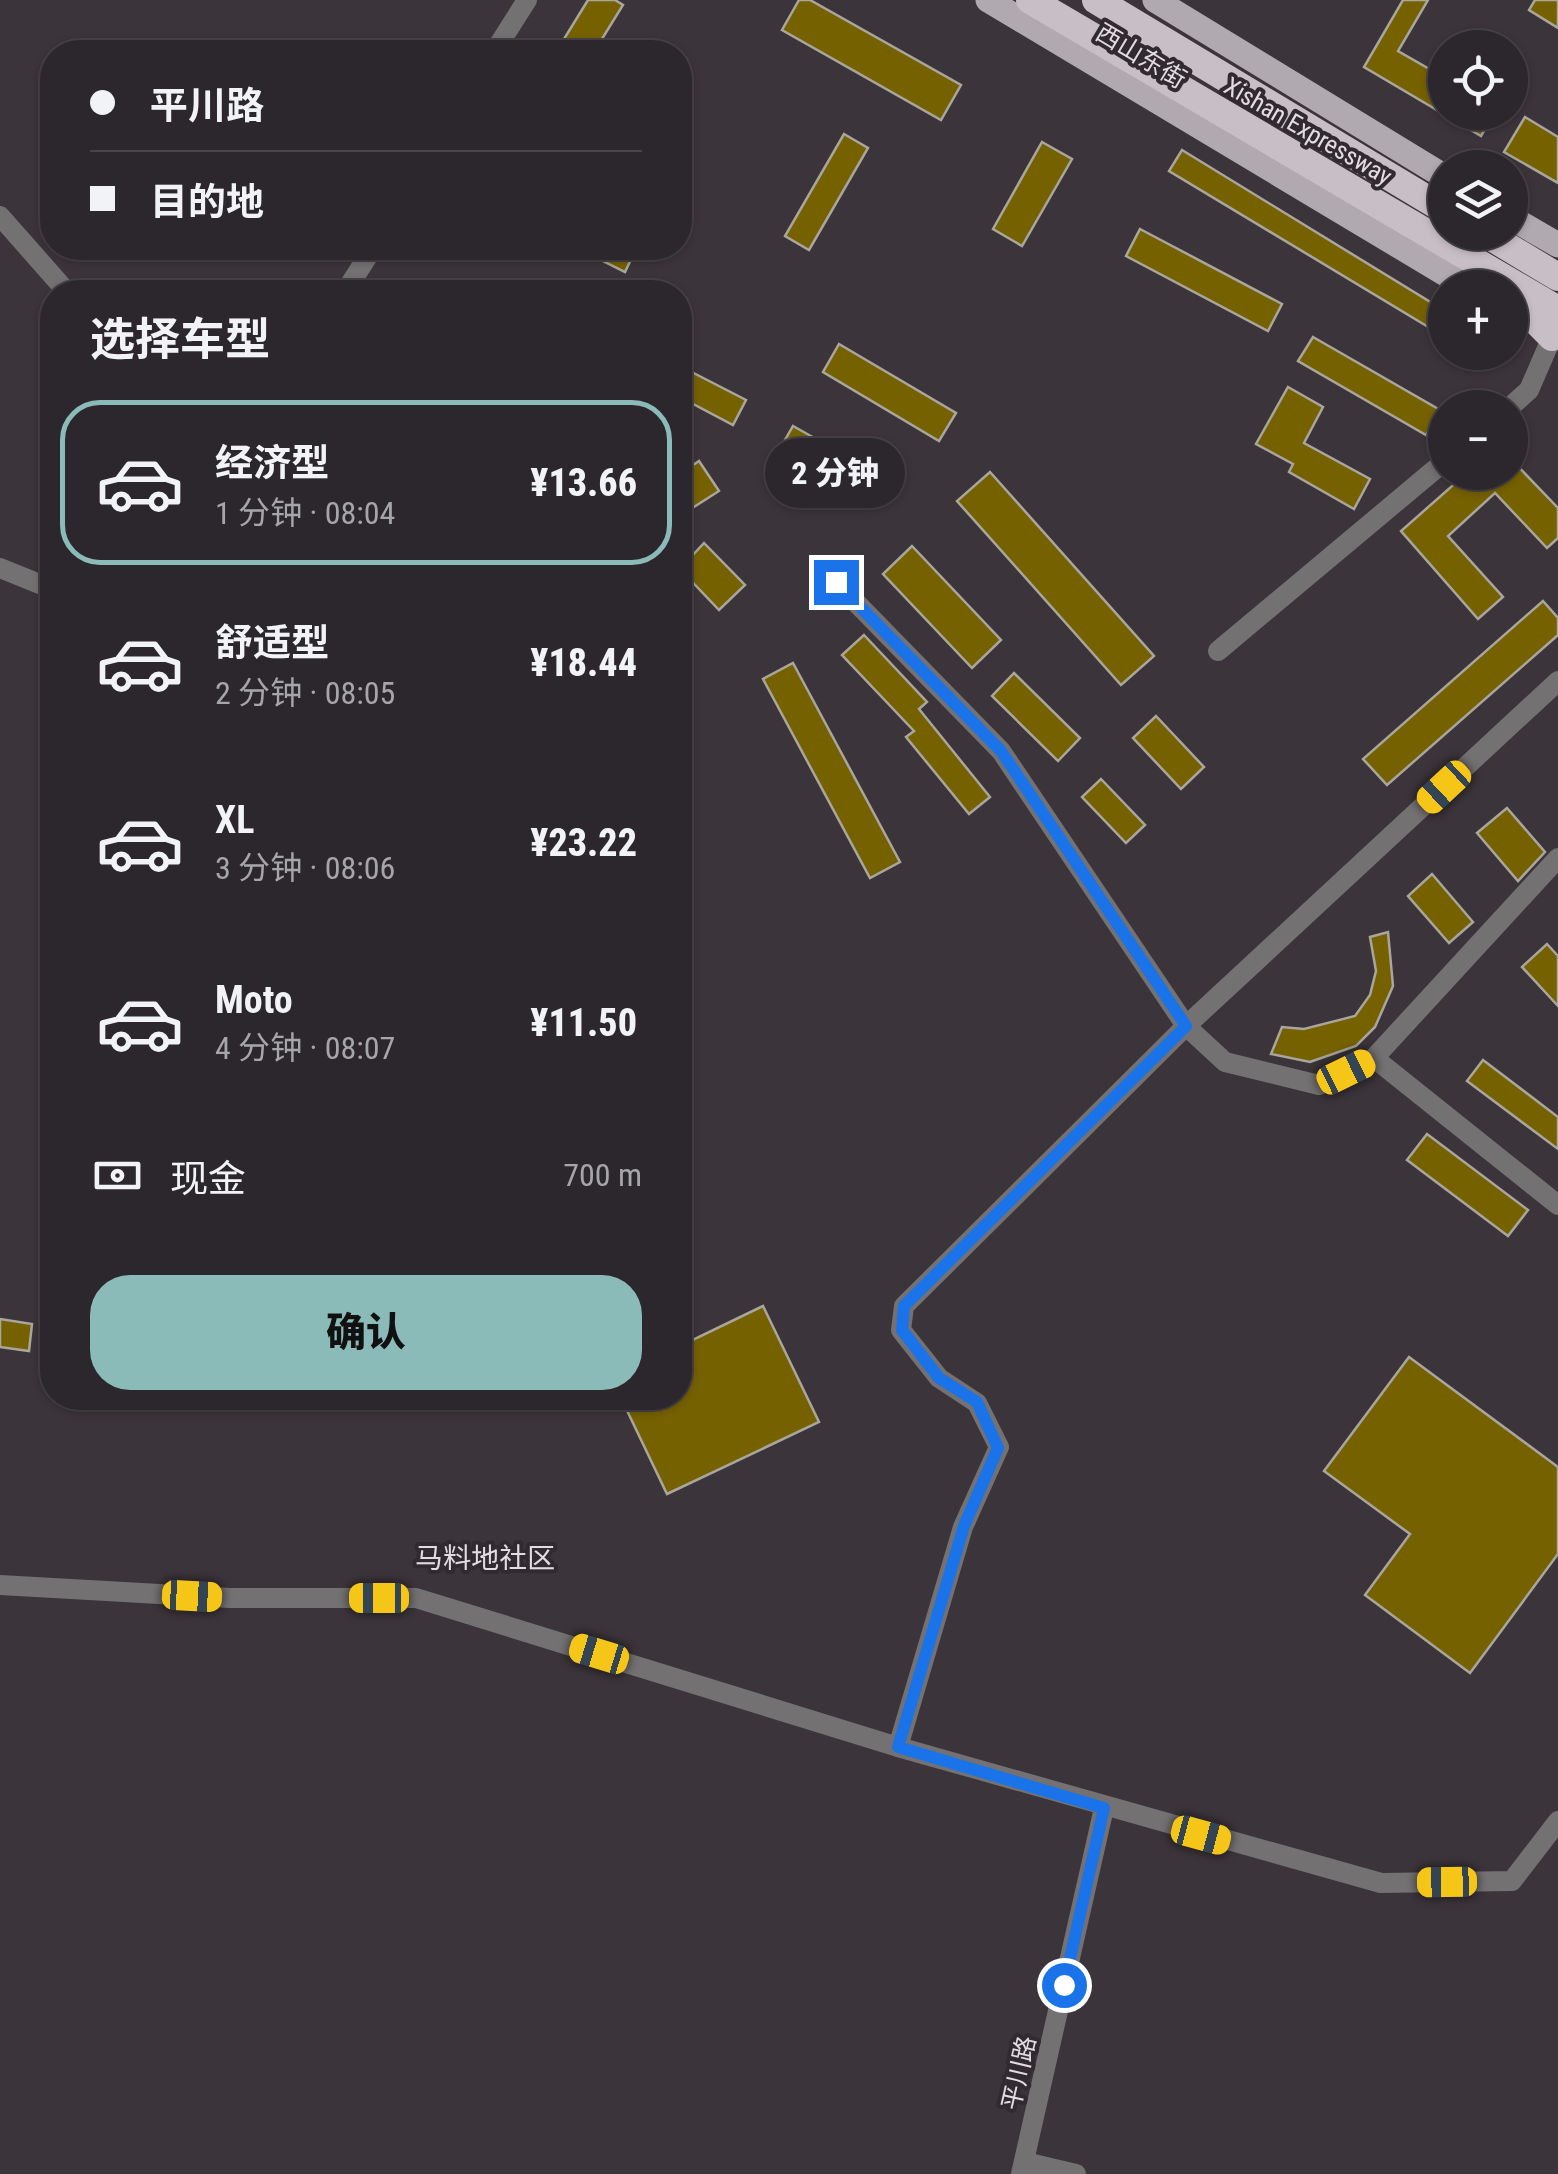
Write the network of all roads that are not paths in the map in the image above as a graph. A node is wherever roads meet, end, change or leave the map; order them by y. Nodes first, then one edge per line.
1 (527, 0) edge
2 (988, 0) edge
3 (1030, 0) edge
4 (1096, 0) edge
5 (1155, 0) edge
6 (502, 40) edge
7 (1428, 168) edge
8 (1428, 200) edge
9 (0, 216) edge
10 (1528, 228) edge
11 (1558, 245) edge
12 (1513, 250) edge
13 (1466, 270) edge
14 (1475, 270) edge
15 (1558, 277) edge
16 (56, 280) edge
17 (1528, 308) edge
18 (1528, 310) edge
19 (1528, 319) edge
20 (1556, 329) edge
21 (1528, 391) edge
22 (1428, 475) edge
23 (0, 568) edge
24 (836, 582) dead end
25 (40, 584) edge
26 (1218, 651) dead end
27 (1558, 681) edge
28 (1558, 858) edge
29 (1186, 1026) junction
30 (1374, 1058) junction
31 (1558, 1205) edge
32 (0, 1586) edge
33 (898, 1747) junction
34 (1104, 1808) junction
35 (1558, 1821) edge
36 (1023, 2168) edge
37 (1076, 2174) edge

1 - 6 street
2 - 13 main road, 西山东街
3 - 14 highway, Xishan Expressway
4 - 8 highway, Xishan Expressway
5 - 7 main road
9 - 16 street
10 - 11 main road
12 - 15 highway
17 - 20 highway
18 - 20 highway, Xishan Expressway
19 - 20 main road
20 - 21 street
22 - 26 street
23 - 25 street
24 - 29 street
27 - 29 street
28 - 30 street
29 - 30 street
29 - 33 street
30 - 31 street
32 - 33 street
33 - 34 street
34 - 35 street
34 - 36 street, 平川路
36 - 37 street

